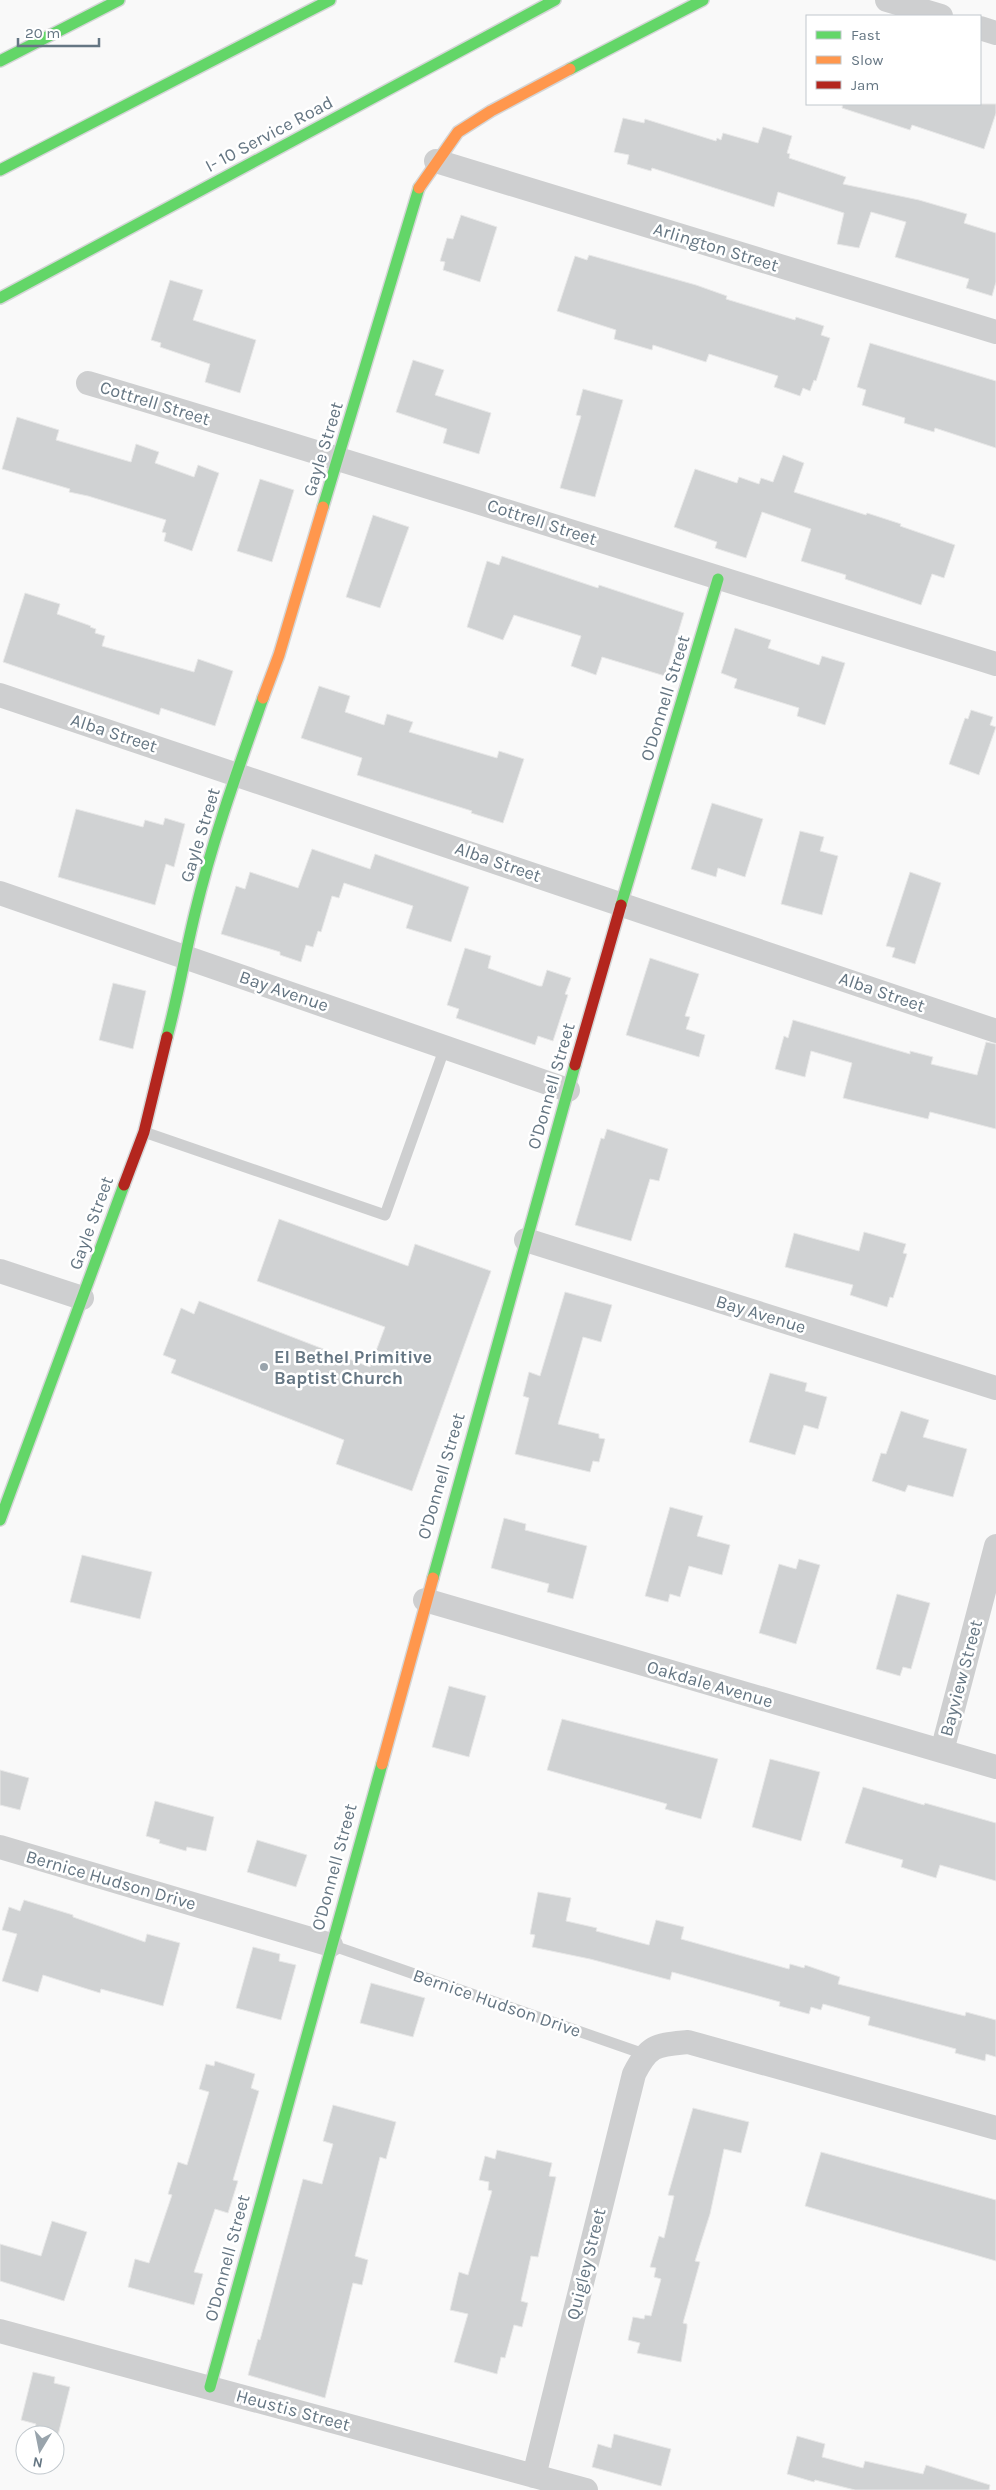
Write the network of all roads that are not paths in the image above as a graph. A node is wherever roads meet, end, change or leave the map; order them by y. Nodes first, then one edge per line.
1 (119, 0) edge
2 (330, 0) edge
3 (554, 0) edge
4 (703, 0) edge
5 (887, 0) edge
6 (938, 15) edge
7 (981, 28) edge
8 (996, 33) edge
9 (0, 62) edge
10 (436, 161) junction
11 (0, 170) edge
12 (0, 298) edge
13 (996, 332) edge
14 (88, 383) dead end
15 (338, 457) junction
16 (718, 579) junction
17 (996, 664) edge
18 (0, 695) edge
19 (236, 774) junction
20 (0, 893) edge
21 (621, 904) junction
22 (188, 957) junction
23 (996, 1030) edge
24 (445, 1047) junction
25 (568, 1090) junction
26 (144, 1132) junction
27 (526, 1240) junction
28 (0, 1270) edge
29 (82, 1298) junction
30 (996, 1388) edge
31 (0, 1520) edge
32 (996, 1546) edge
33 (425, 1600) junction
34 (942, 1751) junction
35 (996, 1767) edge
36 (0, 1847) edge
37 (331, 1945) junction
38 (644, 2054) junction
39 (996, 2128) edge
40 (0, 2331) edge
41 (210, 2387) junction
42 (534, 2476) junction
43 (586, 2490) edge

1 - 9 main road
2 - 11 main road
3 - 12 main road, I- 10 Service Road
4 - 10 main road, Gayle Street
5 - 6 street
7 - 8 street
10 - 13 street, Arlington Street
10 - 15 main road, Gayle Street
14 - 15 street, Cottrell Street
15 - 16 street, Cottrell Street
15 - 19 main road, Gayle Street
16 - 17 street, Cottrell Street
16 - 21 main road, O'Donnell Street
18 - 19 street, Alba Street
19 - 21 street, Alba Street
19 - 22 main road, Gayle Street
20 - 22 street, Bay Avenue
21 - 23 street, Alba Street
21 - 25 main road, O'Donnell Street
22 - 24 street, Bay Avenue
22 - 26 main road, Gayle Street
24 - 25 street, Bay Avenue
24 - 26 lane
25 - 27 main road, O'Donnell Street
26 - 29 main road, Gayle Street
27 - 30 street, Bay Avenue
27 - 33 main road, O'Donnell Street
28 - 29 street
29 - 31 main road, Gayle Street
32 - 34 street, Bayview Street
33 - 34 street, Oakdale Avenue
33 - 37 main road, O'Donnell Street
34 - 35 street, Oakdale Avenue
36 - 37 street, Bernice Hudson Drive
37 - 38 lane, Bernice Hudson Drive
37 - 41 main road, O'Donnell Street
38 - 39 street
38 - 42 street, Quigley Street
40 - 41 street, Heustis Street
41 - 42 street, Heustis Street
42 - 43 street, Heustis Street

